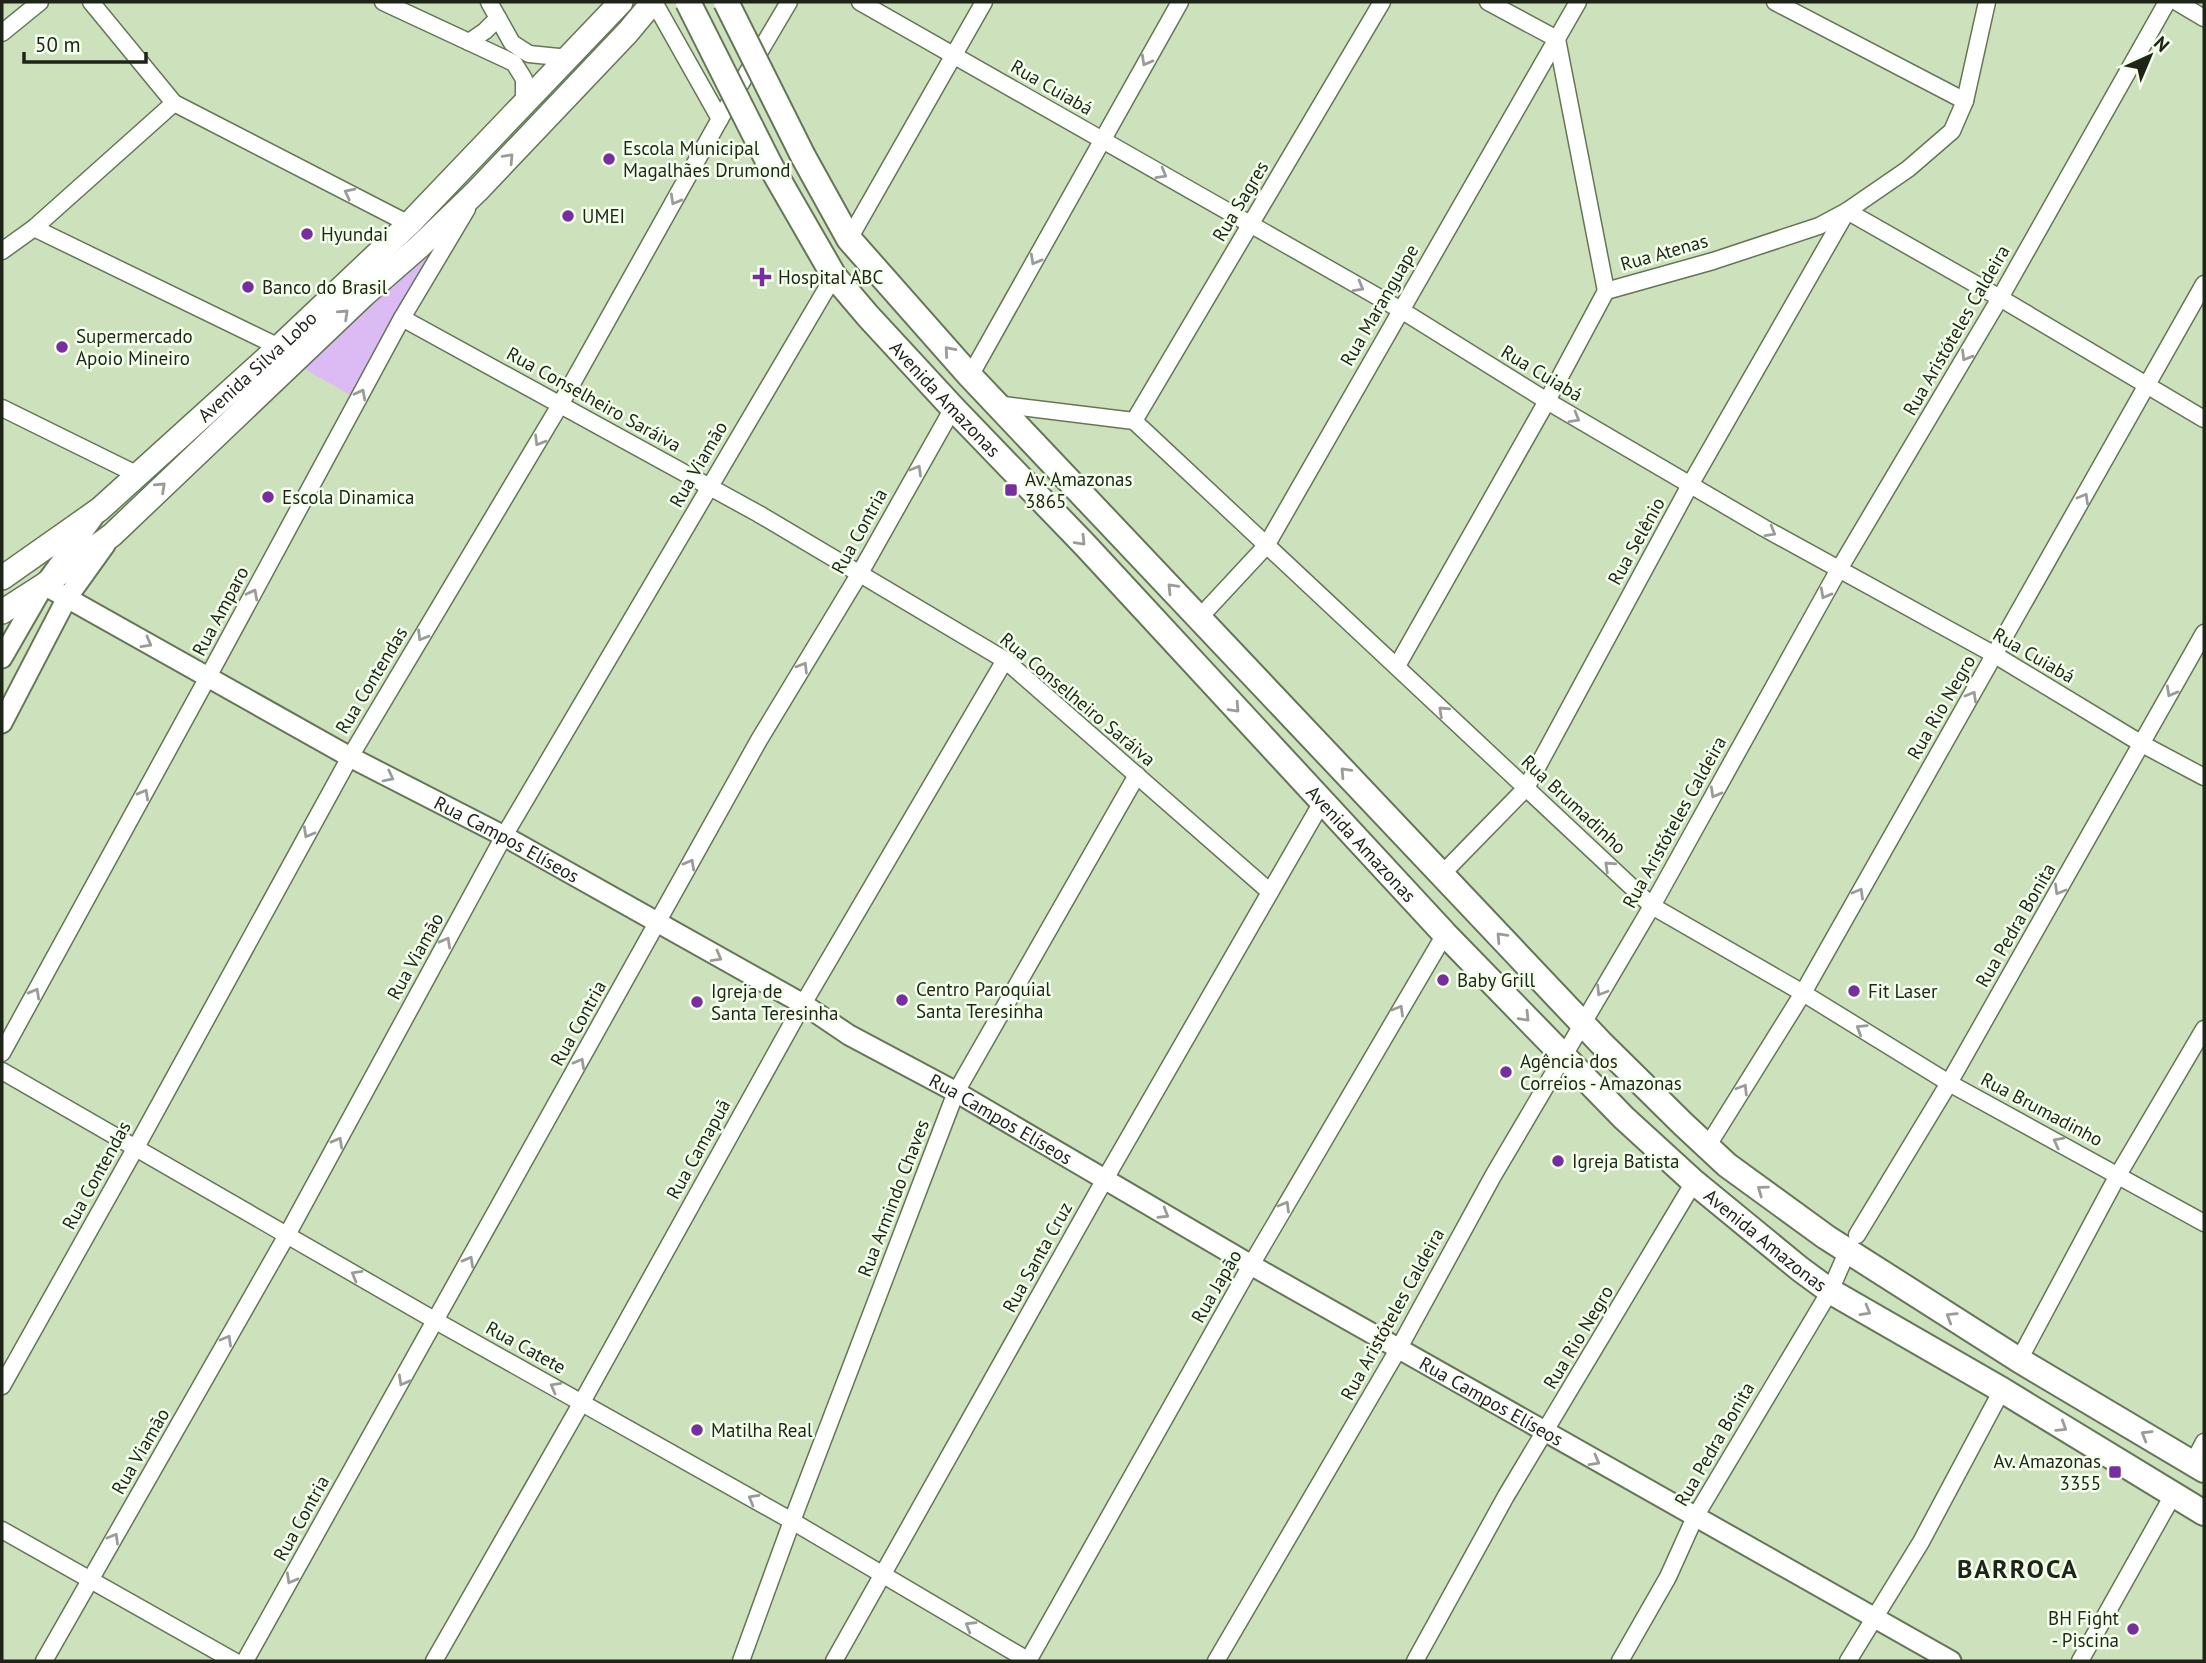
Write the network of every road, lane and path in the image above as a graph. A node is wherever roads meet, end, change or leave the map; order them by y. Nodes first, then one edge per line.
1 (40, 2) edge
2 (91, 2) edge
3 (383, 2) edge
4 (489, 2) edge
5 (621, 2) edge
6 (653, 2) edge
7 (688, 2) edge
8 (726, 2) edge
9 (789, 2) edge
10 (860, 2) edge
11 (984, 2) edge
12 (1180, 2) edge
13 (1382, 2) edge
14 (1488, 2) edge
15 (1578, 2) edge
16 (1775, 2) edge
17 (1987, 2) edge
18 (2167, 2) edge
19 (2178, 2) edge
20 (498, 18) junction
21 (2204, 19) edge
22 (2, 33) edge
23 (1557, 39) junction
24 (468, 42) junction
25 (955, 55) junction
26 (569, 58) junction
27 (1965, 101) junction
28 (174, 103) junction
29 (524, 106) junction
30 (720, 119) junction
31 (1102, 140) junction
32 (477, 191) junction
33 (1847, 211) junction
34 (410, 224) junction
35 (1250, 225) junction
36 (34, 228) junction
37 (849, 239) junction
38 (420, 246) junction
39 (2, 251) edge
40 (834, 276) junction
41 (2204, 284) edge
42 (1606, 291) junction
43 (2000, 298) junction
44 (1401, 310) junction
45 (402, 318) junction
46 (279, 347) junction
47 (970, 376) junction
48 (2149, 385) junction
49 (1547, 401) junction
50 (996, 404) junction
51 (560, 405) junction
52 (2, 408) edge
53 (953, 408) junction
54 (2204, 419) edge
55 (1133, 421) junction
56 (138, 475) junction
57 (709, 485) junction
58 (1690, 485) junction
59 (100, 509) junction
60 (112, 535) junction
61 (1266, 547) junction
62 (1838, 571) junction
63 (860, 573) junction
64 (2, 578) edge
65 (44, 585) junction
66 (67, 598) junction
67 (2, 612) edge
68 (1200, 617) junction
69 (2204, 633) edge
70 (1995, 655) junction
71 (2, 657) edge
72 (1005, 660) junction
73 (1397, 666) junction
74 (208, 677) junction
75 (2, 723) edge
76 (2142, 744) junction
77 (350, 757) junction
78 (1137, 775) junction
79 (2204, 777) edge
80 (1526, 788) junction
81 (1322, 802) junction
82 (504, 836) junction
83 (1442, 874) junction
84 (1270, 892) junction
85 (1652, 906) junction
86 (657, 924) junction
87 (1445, 934) junction
88 (1803, 992) junction
89 (803, 1004) junction
90 (1582, 1022) junction
91 (2204, 1029) edge
92 (2, 1053) edge
93 (1563, 1057) junction
94 (2, 1071) edge
95 (1949, 1083) junction
96 (957, 1091) junction
97 (1707, 1147) junction
98 (135, 1148) junction
99 (2118, 1175) junction
100 (1105, 1179) junction
101 (1694, 1182) junction
102 (2204, 1223) edge
103 (286, 1235) junction
104 (1852, 1243) junction
105 (1251, 1265) junction
106 (1830, 1290) junction
107 (436, 1321) junction
108 (1399, 1348) junction
109 (2019, 1360) junction
110 (2, 1386) edge
111 (2002, 1390) junction
112 (582, 1402) junction
113 (1544, 1433) junction
114 (2200, 1458) edge
115 (2173, 1495) junction
116 (2204, 1513) edge
117 (1695, 1517) junction
118 (792, 1521) junction
119 (2, 1530) edge
120 (882, 1574) junction
121 (90, 1580) junction
122 (1873, 1617) junction
123 (44, 1661) edge
124 (234, 1661) edge
125 (244, 1661) edge
126 (433, 1661) edge
127 (741, 1661) edge
128 (834, 1661) edge
129 (1028, 1661) edge
130 (1216, 1661) edge
131 (1415, 1661) edge
132 (1620, 1661) edge
133 (1847, 1661) edge
134 (1951, 1661) edge
135 (2080, 1661) edge

1 - 22 street
2 - 28 street
3 - 24 street
4 - 20 street
5 - 26 main road, Avenida Silva Lobo
6 - 30 street
32 -> 6 main road, Avenida Silva Lobo
7 - 40 main road, Avenida Amazonas, bridge
8 - 37 main road, Avenida Amazonas, bridge
9 - 30 street, Rua Contendas
10 - 25 street, Rua Cuiabá
11 - 25 street
12 -> 31 street
13 - 35 street, Rua Sagres
14 - 23 street
15 - 23 street, Rua Maranguape
16 - 27 street
17 - 27 street, Rua Atenas
18 - 43 street, Rua Aristóteles Caldeira
19 - 21 street
20 - 24 street
20 - 26 street
23 - 42 street
23 - 44 street, Rua Maranguape
24 - 29 street
25 - 31 street, Rua Cuiabá
25 - 37 street
26 - 29 main road, Avenida Silva Lobo
27 - 33 street, Rua Atenas
34 -> 28 street
28 - 36 street
29 - 34 main road, Avenida Silva Lobo
30 -> 51 street, Rua Contendas
31 -> 35 street, Rua Cuiabá
31 -> 47 street
32 - 38 main road, Avenida Silva Lobo
32 - 45 street, Rua Amparo
33 - 42 street, Rua Atenas
33 - 43 street
33 - 58 street, Rua Selênio
34 - 38 main road
34 - 46 main road, Avenida Silva Lobo
35 -> 44 street, Rua Cuiabá
35 - 55 street, Rua Sagres
36 - 39 street
36 - 46 street
47 -> 37 main road, Avenida Amazonas
60 -> 38 main road, Avenida Silva Lobo
40 - 53 main road, Avenida Amazonas
40 - 57 street, Rua Viamão
41 - 48 street, Rua Rio Negro
42 - 49 street, Rua Atenas
43 - 48 street
43 -> 62 street, Rua Aristóteles Caldeira
44 - 49 street, Rua Cuiabá
44 - 61 street, Rua Maranguape
45 - 51 street, Rua Conselheiro Saráiva
74 -> 45 street, Rua Amparo
46 - 56 main road, Avenida Silva Lobo
47 - 50 main road, Avenida Amazonas
48 - 54 street
70 -> 48 street, Rua Rio Negro
49 -> 58 street, Rua Cuiabá
49 - 73 street, Rua Atenas
50 - 55 street
68 -> 50 main road, Avenida Amazonas
51 - 57 street, Rua Conselheiro Saráiva
51 -> 77 street, Rua Contendas
52 - 56 street
63 -> 53 street, Rua Contria
53 -> 81 main road, Avenida Amazonas
55 - 61 street, Rua Brumadinho
56 - 59 main road, Avenida Silva Lobo
57 - 63 street, Rua Conselheiro Saráiva
57 - 82 street, Rua Viamão
58 -> 62 street, Rua Cuiabá
58 - 80 street, Rua Selênio
59 - 64 main road
59 - 65 street, Avenida Silva Lobo
60 - 65 main road, Avenida Silva Lobo
60 - 66 street, Avenida Silva Lobo
61 - 68 street, Rua Maranguape
61 - 73 street, Rua Brumadinho
62 - 70 street, Rua Cuiabá
62 -> 85 street, Rua Aristóteles Caldeira
63 - 72 street, Rua Conselheiro Saráiva
86 -> 63 street, Rua Contria
65 - 66 street, Rua Campos Elíseos
65 - 67 main road
65 - 71 street, Avenida Silva Lobo
66 -> 74 street, Rua Campos Elíseos
66 - 75 street, Avenida Silva Lobo
83 -> 68 main road, Avenida Amazonas
69 -> 76 street, Rua Pedra Bonita
70 - 76 street, Rua Cuiabá
88 -> 70 street, Rua Rio Negro
72 - 78 street, Rua Conselheiro Saráiva
72 - 89 street, Rua Camapuã
80 -> 73 street, Rua Brumadinho
74 - 77 street, Rua Campos Elíseos
92 -> 74 street, Rua Amparo
76 - 79 street, Rua Cuiabá
76 -> 95 street, Rua Pedra Bonita
77 -> 82 street, Rua Campos Elíseos
77 -> 98 street, Rua Contendas
78 - 84 street, Rua Conselheiro Saráiva
78 - 96 street, Rua Armindo Chaves
80 - 83 street, Rua Selênio
85 -> 80 street, Rua Brumadinho
81 - 84 street, Rua Santa Cruz
81 - 87 main road, Avenida Amazonas
82 - 86 street, Rua Campos Elíseos
103 -> 82 street, Rua Viamão
90 -> 83 main road, Avenida Amazonas
84 - 100 street, Rua Santa Cruz
85 - 88 street, Rua Brumadinho
85 -> 90 street, Rua Aristóteles Caldeira
86 -> 89 street, Rua Campos Elíseos
107 -> 86 street, Rua Contria
87 -> 93 main road, Avenida Amazonas
105 -> 87 street, Rua Japão
95 -> 88 street, Rua Brumadinho
97 -> 88 street, Rua Rio Negro
89 - 96 street, Rua Campos Elíseos
89 - 112 street, Rua Camapuã
90 - 93 street, Rua Aristóteles Caldeira
90 - 97 main road, Avenida Amazonas
91 - 99 street
93 - 101 main road, Avenida Amazonas
93 - 108 street, Rua Aristóteles Caldeira
94 - 98 street, Rua Catete
99 -> 95 street, Rua Brumadinho
95 - 104 street, Rua Pedra Bonita
96 - 100 street, Rua Campos Elíseos
96 - 118 street, Rua Armindo Chaves
104 -> 97 main road, Avenida Amazonas
98 - 103 street, Rua Catete
98 - 110 street, Rua Contendas
99 - 102 street, Rua Brumadinho
99 - 109 street
100 -> 105 street, Rua Campos Elíseos
100 - 120 street, Rua Santa Cruz
101 - 106 main road, Avenida Amazonas
101 - 113 street, Rua Rio Negro
107 -> 103 street, Rua Catete
121 -> 103 street, Rua Viamão
104 - 106 street, Rua Pedra Bonita
109 -> 104 main road, Avenida Amazonas
105 - 108 street, Rua Campos Elíseos
105 - 129 street, Rua Japão
106 -> 111 main road, Avenida Amazonas
106 - 117 street, Rua Pedra Bonita
112 -> 107 street, Rua Catete
107 -> 125 street, Rua Contria
108 - 113 street, Rua Campos Elíseos
108 - 130 street, Rua Aristóteles Caldeira
114 -> 109 main road, Avenida Amazonas
111 -> 115 main road, Avenida Amazonas
111 - 122 street
118 -> 112 street, Rua Catete
112 - 126 street, Rua Camapuã
113 -> 117 street, Rua Campos Elíseos
113 - 131 street, Rua Rio Negro
115 - 116 main road, Avenida Amazonas
115 - 135 street
117 - 122 street, Rua Campos Elíseos
117 - 132 street, Rua Pedra Bonita
118 - 120 street, Rua Catete
118 - 127 street, Rua Armindo Chaves
119 - 121 street
120 - 128 street, Rua Santa Cruz
129 -> 120 street, Rua Catete
121 - 123 street, Rua Viamão
121 - 124 street
122 - 133 street
122 - 134 street, Rua Campos Elíseos

